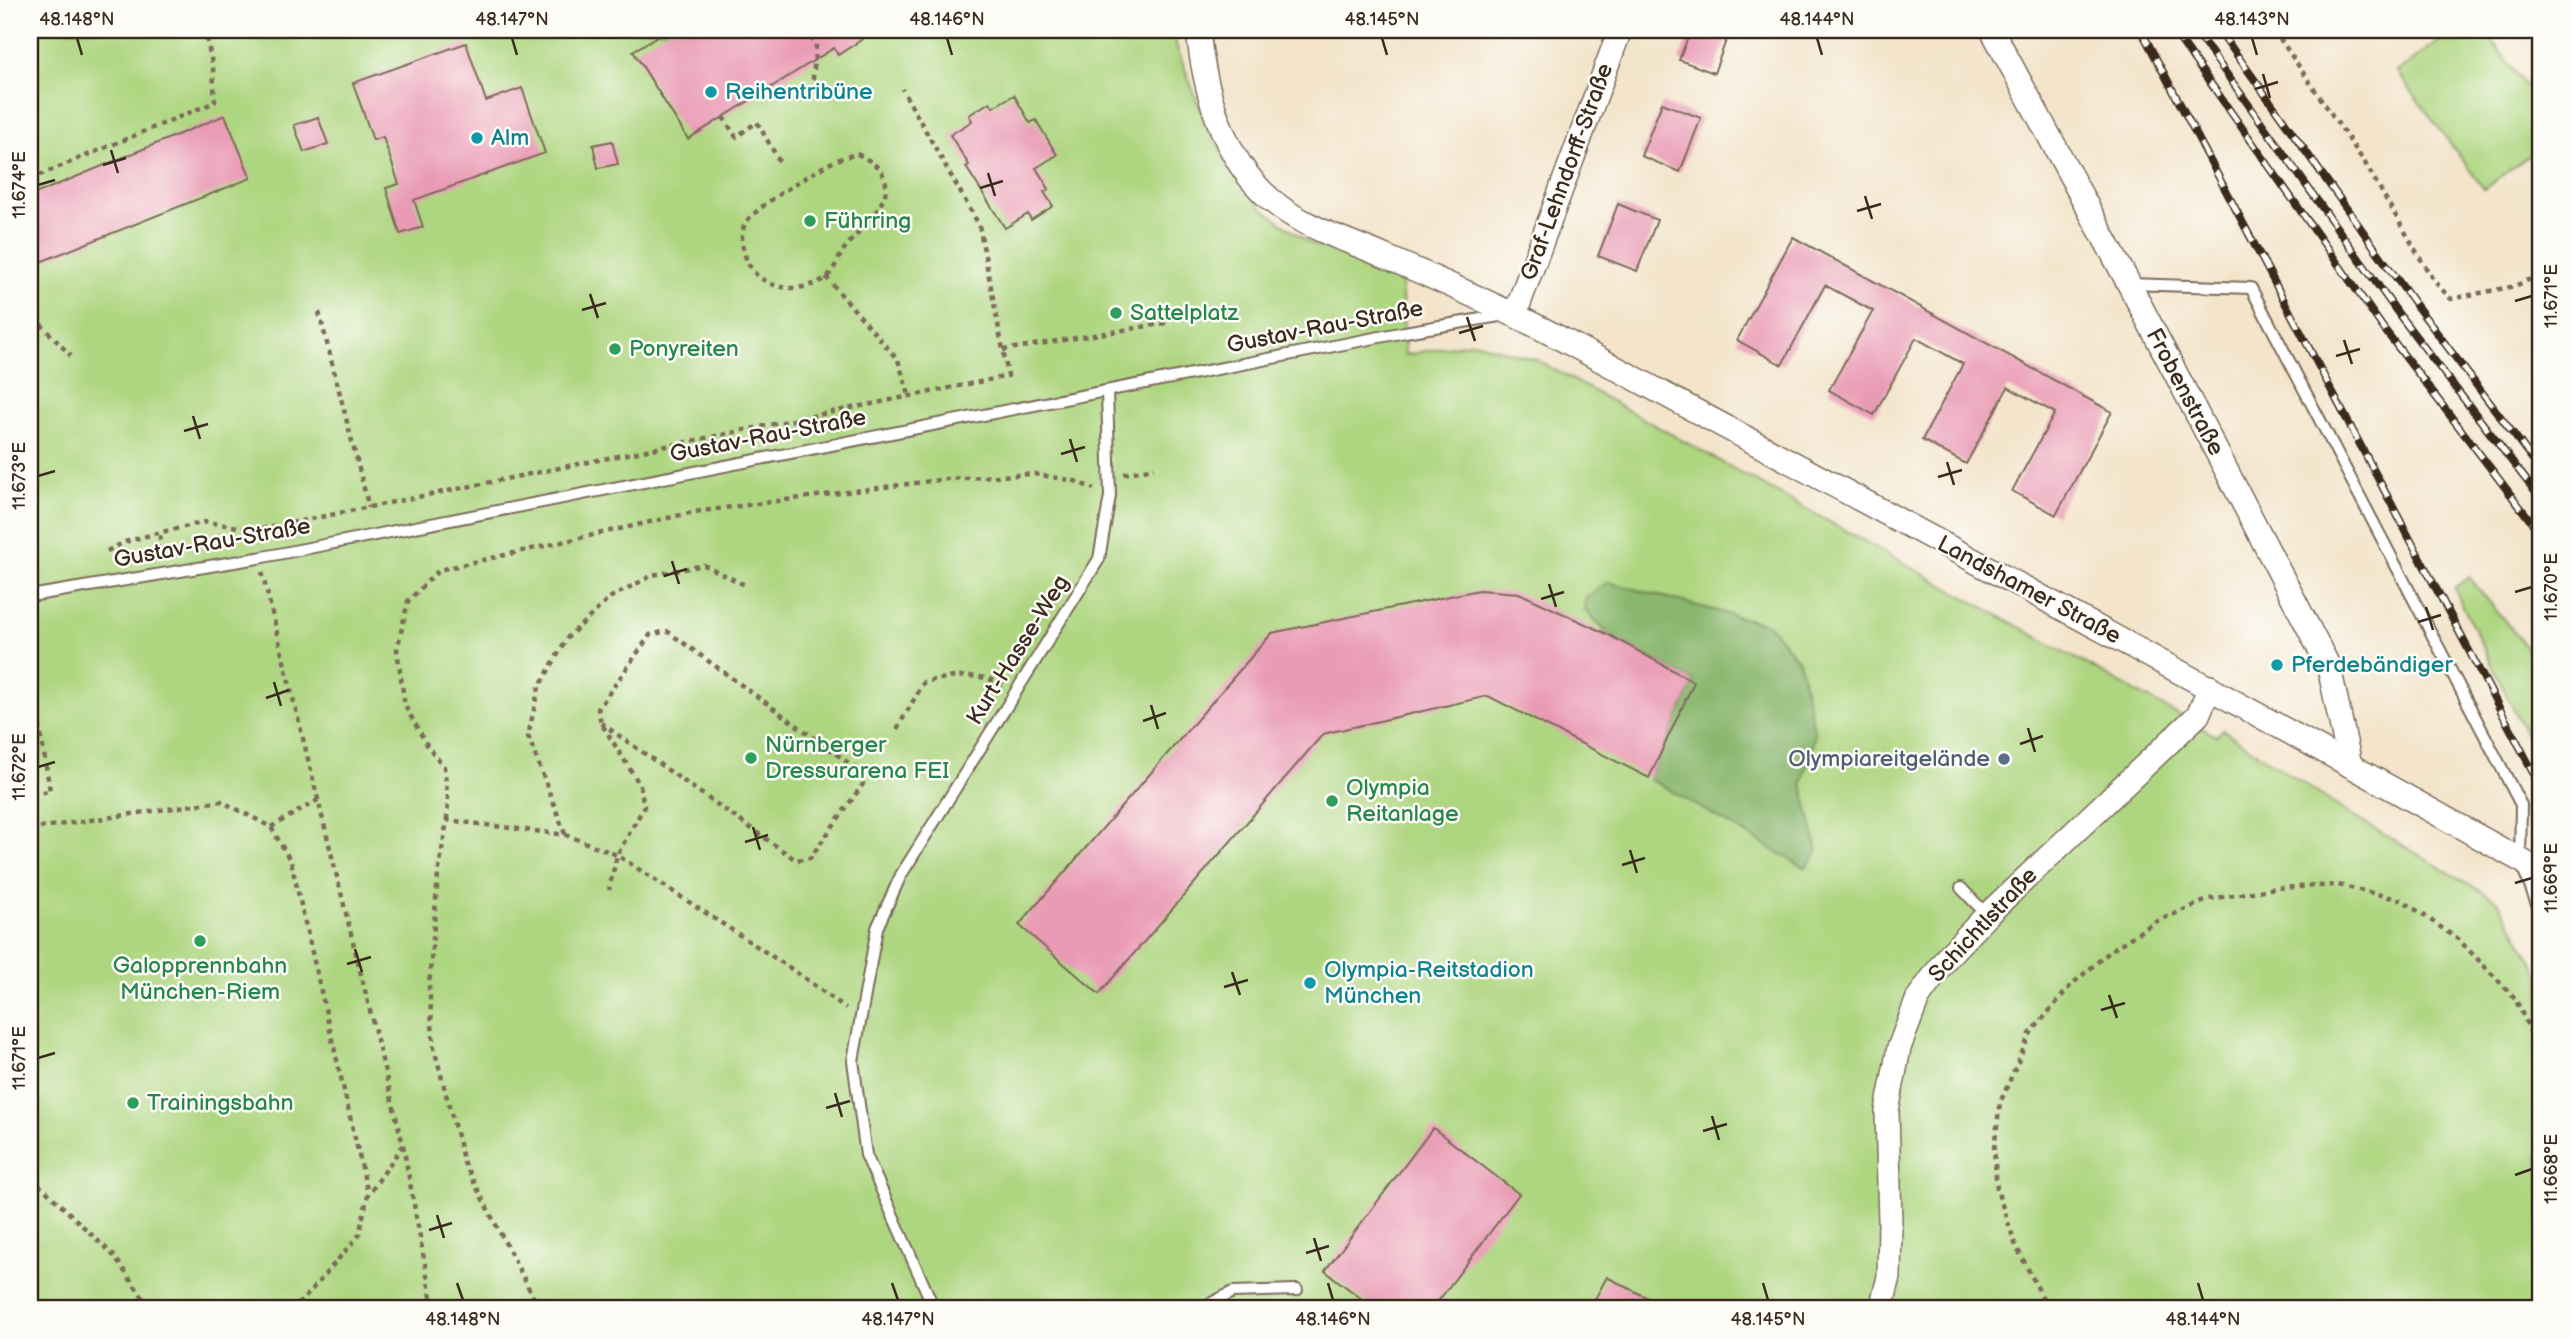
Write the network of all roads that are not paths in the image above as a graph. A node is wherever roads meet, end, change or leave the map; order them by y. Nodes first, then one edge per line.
1 (1199, 30) edge
2 (1620, 30) edge
3 (1992, 30) edge
4 (2129, 284) junction
5 (1515, 314) junction
6 (1107, 391) junction
7 (30, 596) edge
8 (2210, 688) junction
9 (2350, 765) junction
10 (2530, 866) edge
11 (1962, 888) dead end
12 (2540, 911) edge
13 (1987, 915) junction
14 (1297, 1290) dead end
15 (934, 1308) edge
16 (1202, 1308) edge
17 (1881, 1308) edge

1 - 5 street, Landshamer Straße
2 - 5 street, Graf-Lehndorff-Straße
3 - 4 street, Frobenstraße
4 - 9 street, Frobenstraße
4 - 10 lane
5 - 6 lane, Gustav-Rau-Straße
5 - 8 street, Landshamer Straße
6 - 7 lane, Gustav-Rau-Straße
6 - 15 lane, Kurt-Hasse-Weg
8 - 9 street, Landshamer Straße
8 - 13 street, Schichtlstraße
9 - 10 street, Landshamer Straße
10 - 12 lane
11 - 13 lane
13 - 17 street, Schichtlstraße
14 - 16 lane

